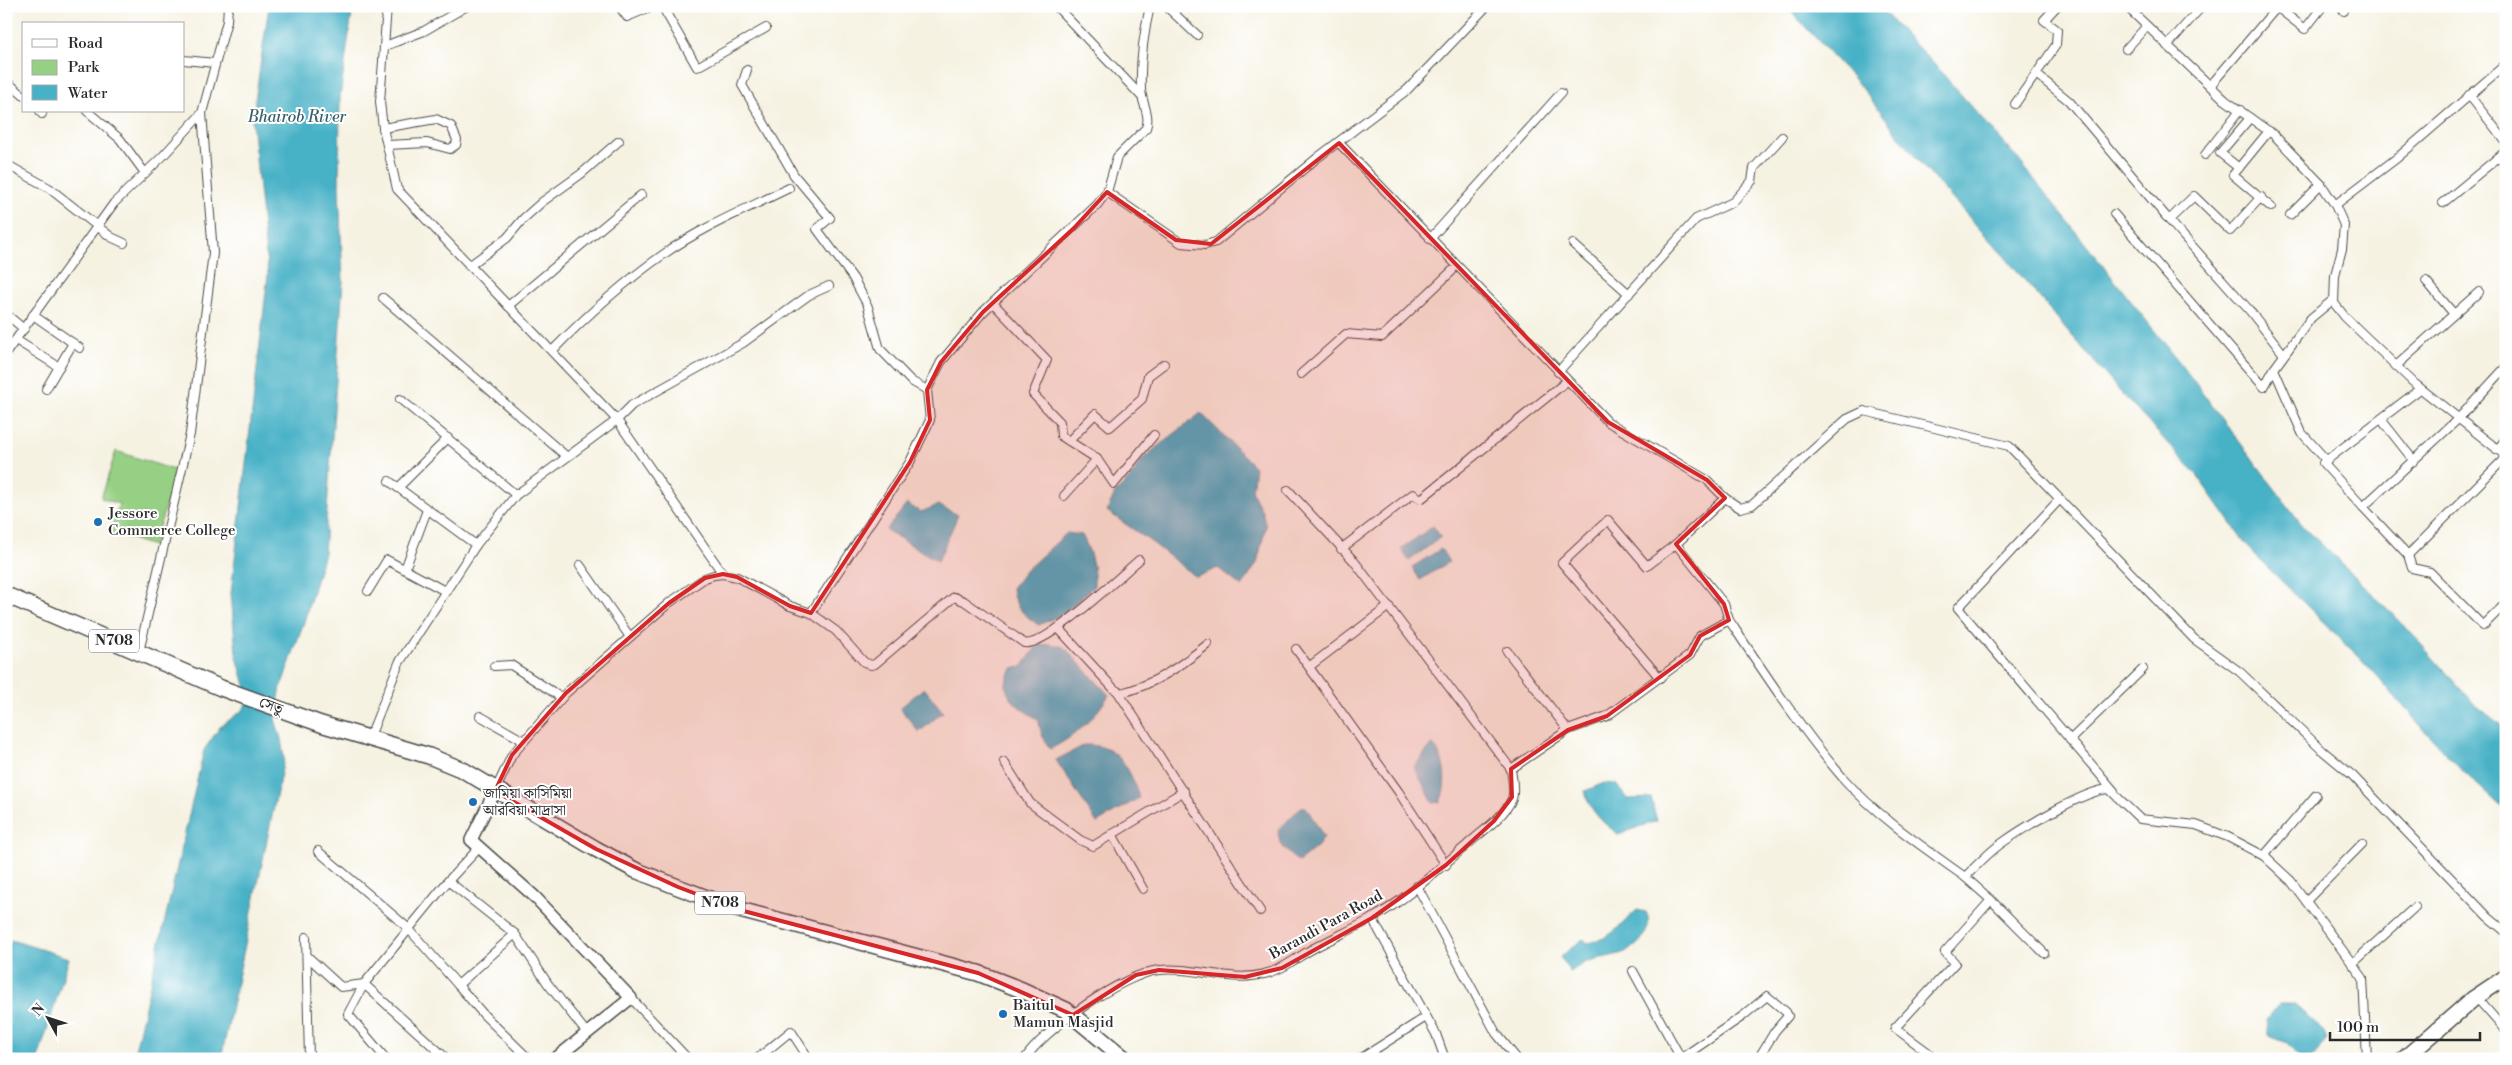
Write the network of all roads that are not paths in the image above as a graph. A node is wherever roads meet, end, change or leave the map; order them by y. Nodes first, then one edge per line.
1 (228, 6) edge
2 (387, 6) edge
3 (467, 6) edge
4 (619, 6) edge
5 (653, 6) edge
6 (1056, 6) edge
7 (1166, 6) edge
8 (1487, 6) edge
9 (2057, 6) edge
10 (2202, 6) edge
11 (2277, 6) edge
12 (2323, 6) edge
13 (663, 7) edge
14 (2128, 7) edge
15 (1147, 8) edge
16 (2146, 27) junction
17 (766, 28) dead end
18 (1197, 35) dead end
19 (385, 46) junction
20 (2167, 46) junction
21 (2126, 49) dead end
22 (185, 60) edge
23 (215, 63) junction
24 (2506, 64) edge
25 (747, 70) dead end
26 (2036, 74) junction
27 (6, 81) edge
28 (2210, 86) junction
29 (1561, 93) dead end
30 (22, 94) edge
31 (2469, 95) junction
32 (1142, 96) junction
33 (2015, 104) dead end
34 (2240, 110) junction
35 (88, 112) edge
36 (202, 113) junction
37 (2250, 118) junction
38 (383, 128) junction
39 (2269, 131) junction
40 (1782, 137) dead end
41 (619, 141) dead end
42 (2506, 142) edge
43 (1339, 143) junction
44 (387, 145) junction
45 (2506, 151) edge
46 (2205, 155) dead end
47 (6, 164) edge
48 (2239, 168) junction
49 (145, 173) junction
50 (2321, 184) junction
51 (788, 188) dead end
52 (1107, 192) junction
53 (641, 195) dead end
54 (2261, 198) junction
55 (2443, 202) dead end
56 (2335, 205) junction
57 (2271, 207) dead end
58 (2114, 214) dead end
59 (2290, 215) dead end
60 (2169, 220) junction
61 (97, 224) junction
62 (1430, 239) junction
63 (124, 243) dead end
64 (1573, 244) dead end
65 (469, 266) junction
66 (1452, 271) dead end
67 (2426, 281) dead end
68 (829, 286) dead end
69 (2479, 292) dead end
70 (1629, 294) junction
71 (383, 298) dead end
72 (2334, 299) junction
73 (993, 303) junction
74 (508, 306) junction
75 (6, 314) edge
76 (2454, 314) junction
77 (33, 315) junction
78 (24, 329) junction
79 (16, 340) junction
80 (552, 350) junction
81 (6, 352) edge
82 (2282, 352) dead end
83 (1164, 364) dead end
84 (2396, 366) junction
85 (59, 367) junction
86 (2506, 367) edge
87 (2274, 370) junction
88 (1558, 372) junction
89 (1301, 374) dead end
90 (1567, 381) junction
91 (2420, 388) junction
92 (46, 389) dead end
93 (927, 390) junction
94 (400, 399) dead end
95 (2458, 419) junction
96 (616, 420) junction
97 (2384, 422) dead end
98 (1154, 435) dead end
99 (448, 438) junction
100 (2506, 439) edge
101 (1069, 441) junction
102 (2497, 450) junction
103 (566, 456) junction
104 (2506, 457) edge
105 (1097, 459) junction
106 (2327, 461) junction
107 (2414, 461) junction
108 (389, 481) dead end
109 (398, 488) junction
110 (1288, 490) dead end
111 (516, 495) junction
112 (1064, 496) dead end
113 (1724, 498) junction
114 (2060, 499) junction
115 (2363, 507) junction
116 (427, 510) junction
117 (1676, 544) junction
118 (476, 545) junction
119 (1341, 549) junction
120 (2408, 555) junction
121 (1139, 560) dead end
122 (580, 565) dead end
123 (405, 570) junction
124 (724, 574) junction
125 (368, 591) dead end
126 (445, 591) junction
127 (6, 595) edge
128 (2506, 603) edge
129 (1389, 606) junction
130 (811, 612) junction
131 (1729, 620) junction
132 (1059, 629) junction
133 (630, 637) junction
134 (1208, 644) dead end
135 (1296, 649) dead end
136 (138, 652) junction
137 (1507, 652) dead end
138 (494, 666) dead end
139 (1310, 666) junction
140 (2143, 669) dead end
141 (1660, 678) junction
142 (1118, 692) junction
143 (559, 696) dead end
144 (480, 716) dead end
145 (1568, 730) junction
146 (369, 739) junction
147 (2070, 740) junction
148 (524, 741) junction
149 (1004, 762) dead end
150 (1511, 769) junction
151 (495, 790) junction
152 (1184, 791) junction
153 (2117, 795) junction
154 (2316, 795) dead end
155 (1112, 834) junction
156 (2362, 844) dead end
157 (479, 848) junction
158 (318, 851) dead end
159 (2264, 856) junction
160 (1446, 865) junction
161 (1965, 877) junction
162 (448, 881) junction
163 (1417, 886) junction
164 (1143, 889) dead end
165 (1991, 900) junction
166 (2306, 901) junction
167 (2415, 907) dead end
168 (1260, 911) dead end
169 (1372, 918) junction
170 (408, 928) junction
171 (2506, 932) edge
172 (515, 934) junction
173 (306, 937) dead end
174 (2044, 953) dead end
175 (307, 956) junction
176 (2352, 964) junction
177 (1633, 971) dead end
178 (2506, 977) edge
179 (364, 984) junction
180 (458, 984) junction
181 (2476, 997) junction
182 (631, 998) junction
183 (1073, 1014) junction
184 (1426, 1017) junction
185 (2506, 1031) edge
186 (586, 1032) junction
187 (1679, 1056) edge
188 (309, 1059) edge
189 (386, 1059) edge
190 (447, 1059) edge
191 (529, 1059) edge
192 (555, 1059) edge
193 (688, 1059) edge
194 (757, 1059) edge
195 (809, 1059) edge
196 (1025, 1059) edge
197 (1124, 1059) edge
198 (1360, 1059) edge
199 (1445, 1059) edge
200 (1517, 1059) edge
201 (1758, 1059) edge
202 (1929, 1059) edge
203 (2367, 1059) edge
204 (2404, 1059) edge

1 - 23 street
2 - 19 street
3 - 19 street
4 - 5 street
6 - 32 street
7 - 18 street
8 - 43 street
9 - 26 street
10 - 20 street
11 - 12 street
11 - 28 street
13 - 17 street
14 - 16 street
15 - 32 street
16 - 20 street
16 - 21 street
19 - 38 street
20 - 28 street
22 - 23 street
23 - 36 street
24 - 31 street
25 - 93 street
26 - 33 street
26 - 60 street
27 - 30 street
28 - 34 street
29 - 62 street
31 - 42 street
31 - 56 street
32 - 52 street
34 - 37 street
34 - 46 street
35 - 49 street
36 - 49 street
36 - 136 street
37 - 39 street
37 - 48 street
38 - 44 street
38 - 44 street
39 - 48 street
39 - 50 street
40 - 70 street
41 - 65 street
43 - 52 street
43 - 62 street
44 - 65 street
45 - 55 street
47 - 61 street
48 - 54 street
49 - 61 street
50 - 56 street
50 - 59 street
51 - 80 street
52 - 73 street
53 - 74 street
54 - 57 street
54 - 60 street
56 - 72 street
58 - 87 street
60 - 82 street
61 - 63 street
61 - 77 street
62 - 88 street
64 - 70 street
65 - 74 street
66 - 89 street
67 - 76 street
68 - 96 street
69 - 76 street
70 - 88 street
71 - 103 street
72 - 84 street
72 - 87 street
73 - 93 street
73 - 101 street
74 - 80 street
75 - 78 street
76 - 84 street
77 - 78 street
77 - 85 street
78 - 79 street
79 - 81 street
79 - 85 street
80 - 96 street
83 - 101 street
84 - 91 street
85 - 92 street
86 - 95 street
87 - 106 street
88 - 90 street
90 - 113 street
90 - 119 street
91 - 95 street
91 - 106 street
93 - 130 street
94 - 99 street
95 - 102 street
95 - 107 street
96 - 103 street
96 - 124 street
97 - 107 street
98 - 105 street
99 - 109 street
99 - 111 street
100 - 102 street
101 - 105 street
102 - 104 street
103 - 111 street
104 - 120 street
105 - 112 street
106 - 115 street
107 - 115 street
108 - 109 street
109 - 116 street
110 - 119 street
111 - 118 street
113 - 114 street
113 - 117 street
114 - 147 street
114 - 171 street
115 - 120 street
116 - 118 street
116 - 123 street
117 - 131 street
117 - 141 street
118 - 126 street
119 - 129 street
120 - 128 street
121 - 132 street
122 - 133 street
123 - 125 street
123 - 126 street
124 - 130 street
124 - 133 street
126 - 146 street
127 - 136 highway, N708
129 - 139 street
129 - 150 street
130 - 132 street
131 - 141 street
131 - 161 street
132 - 142 street
133 - 148 street
134 - 142 street
135 - 139 street
136 - 146 highway, সেতু / N708
137 - 145 street
138 - 143 street
139 - 160 street
140 - 147 street
141 - 145 street
142 - 152 street
144 - 148 street
145 - 150 street
146 - 151 highway, N708
147 - 153 street
148 - 151 street
149 - 155 street
150 - 160 street, Barandi Para Road
151 - 157 street
151 - 183 highway, N708
152 - 155 street
152 - 168 street
153 - 159 street
153 - 161 street
154 - 159 street
155 - 164 street
156 - 166 street
157 - 162 street
157 - 182 street
158 - 170 street
159 - 166 street
160 - 163 street, Barandi Para Road
161 - 165 street
162 - 170 street
162 - 172 street
163 - 169 street, Barandi Para Road
163 - 200 street
165 - 174 street
165 - 202 street
166 - 176 street
167 - 176 street
169 - 183 street, Barandi Para Road
169 - 184 street
170 - 179 street
170 - 180 street
172 - 180 street
172 - 186 street
173 - 175 street
175 - 179 street
175 - 188 street
176 - 203 street
177 - 187 street
178 - 181 highway
179 - 189 street
179 - 190 street
180 - 191 street
181 - 185 street
181 - 204 highway
182 - 186 street
182 - 193 street
183 - 196 street, Barandi Para Road
183 - 197 highway, N708
184 - 198 street
184 - 199 street
186 - 192 street
187 - 201 street
194 - 195 street

